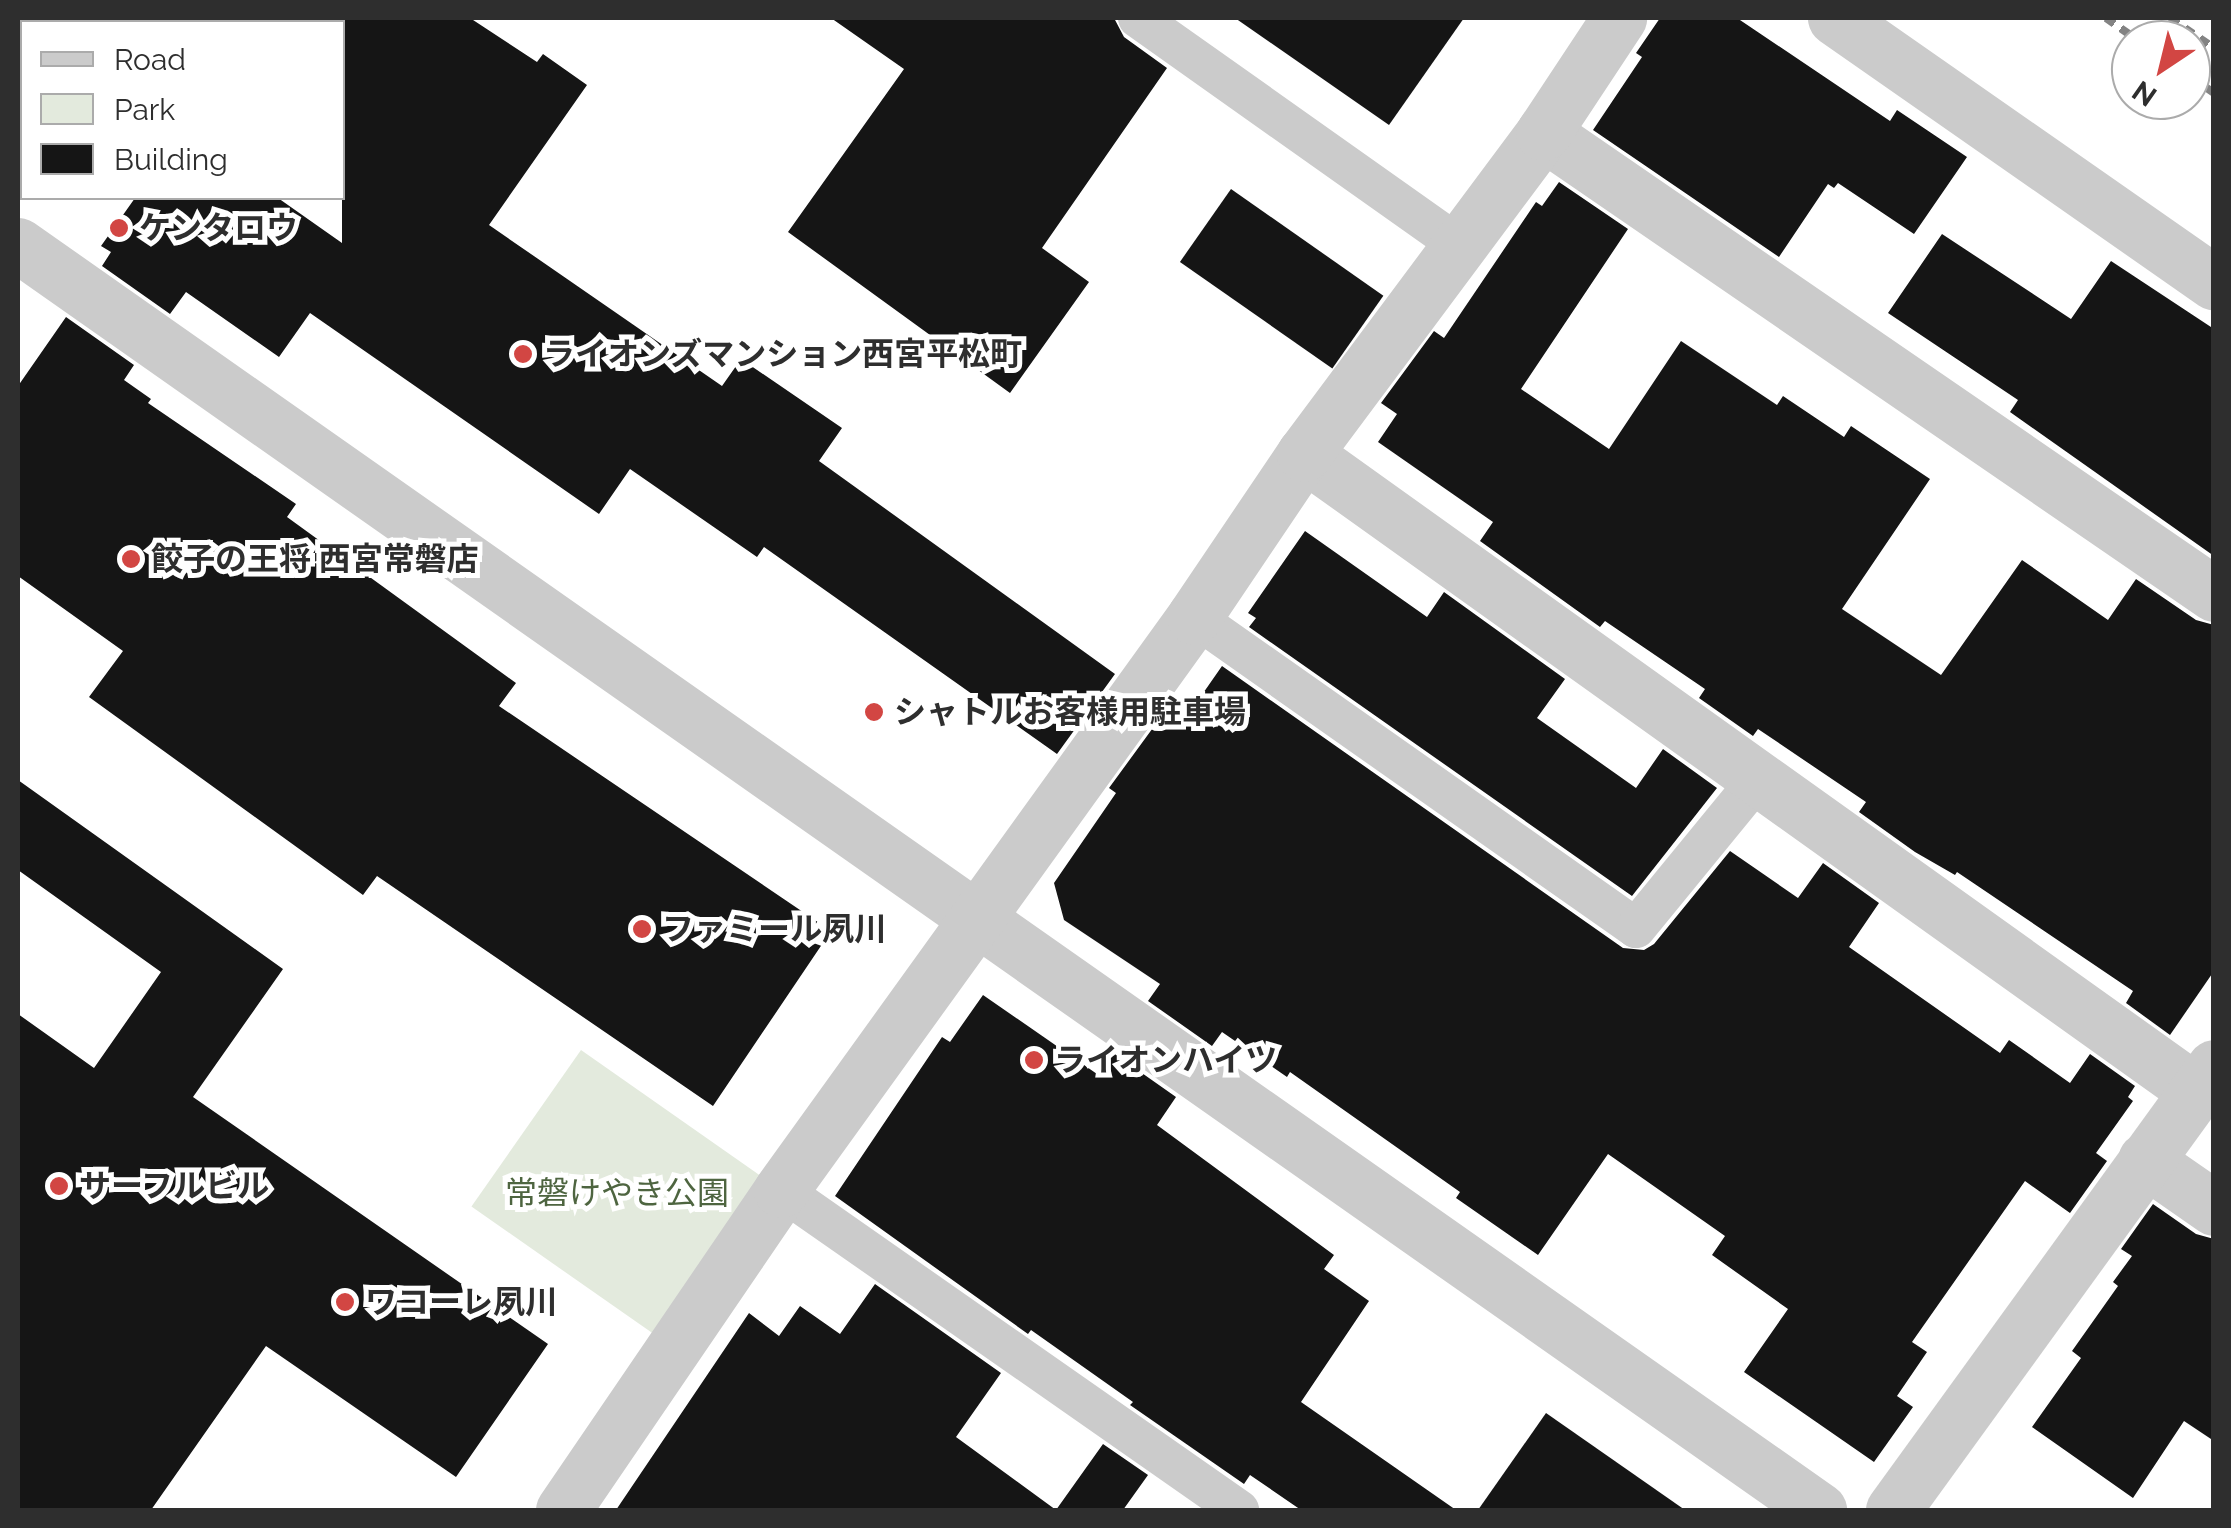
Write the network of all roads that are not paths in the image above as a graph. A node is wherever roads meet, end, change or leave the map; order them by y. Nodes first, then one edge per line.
1 (1138, 18) edge
2 (1619, 18) edge
3 (1836, 18) edge
4 (1542, 133) junction
5 (18, 244) edge
6 (1458, 244) junction
7 (2214, 282) edge
8 (1304, 454) junction
9 (2214, 594) edge
10 (1194, 617) junction
11 (1758, 779) junction
12 (976, 916) junction
13 (2205, 1080) edge
14 (2145, 1160) junction
15 (781, 1190) junction
16 (2214, 1208) edge
17 (563, 1510) edge
18 (1239, 1510) edge
19 (1819, 1510) edge
20 (1894, 1510) edge

1 - 6 lane
2 - 4 street
3 - 7 street
4 - 6 street
4 - 9 street
5 - 12 street
6 - 8 street
8 - 10 street
8 - 11 street
10 - 11 lane
10 - 12 street
11 - 13 street
12 - 15 street
12 - 19 street
13 - 14 street
14 - 16 street
14 - 20 street
15 - 17 street
15 - 18 lane

